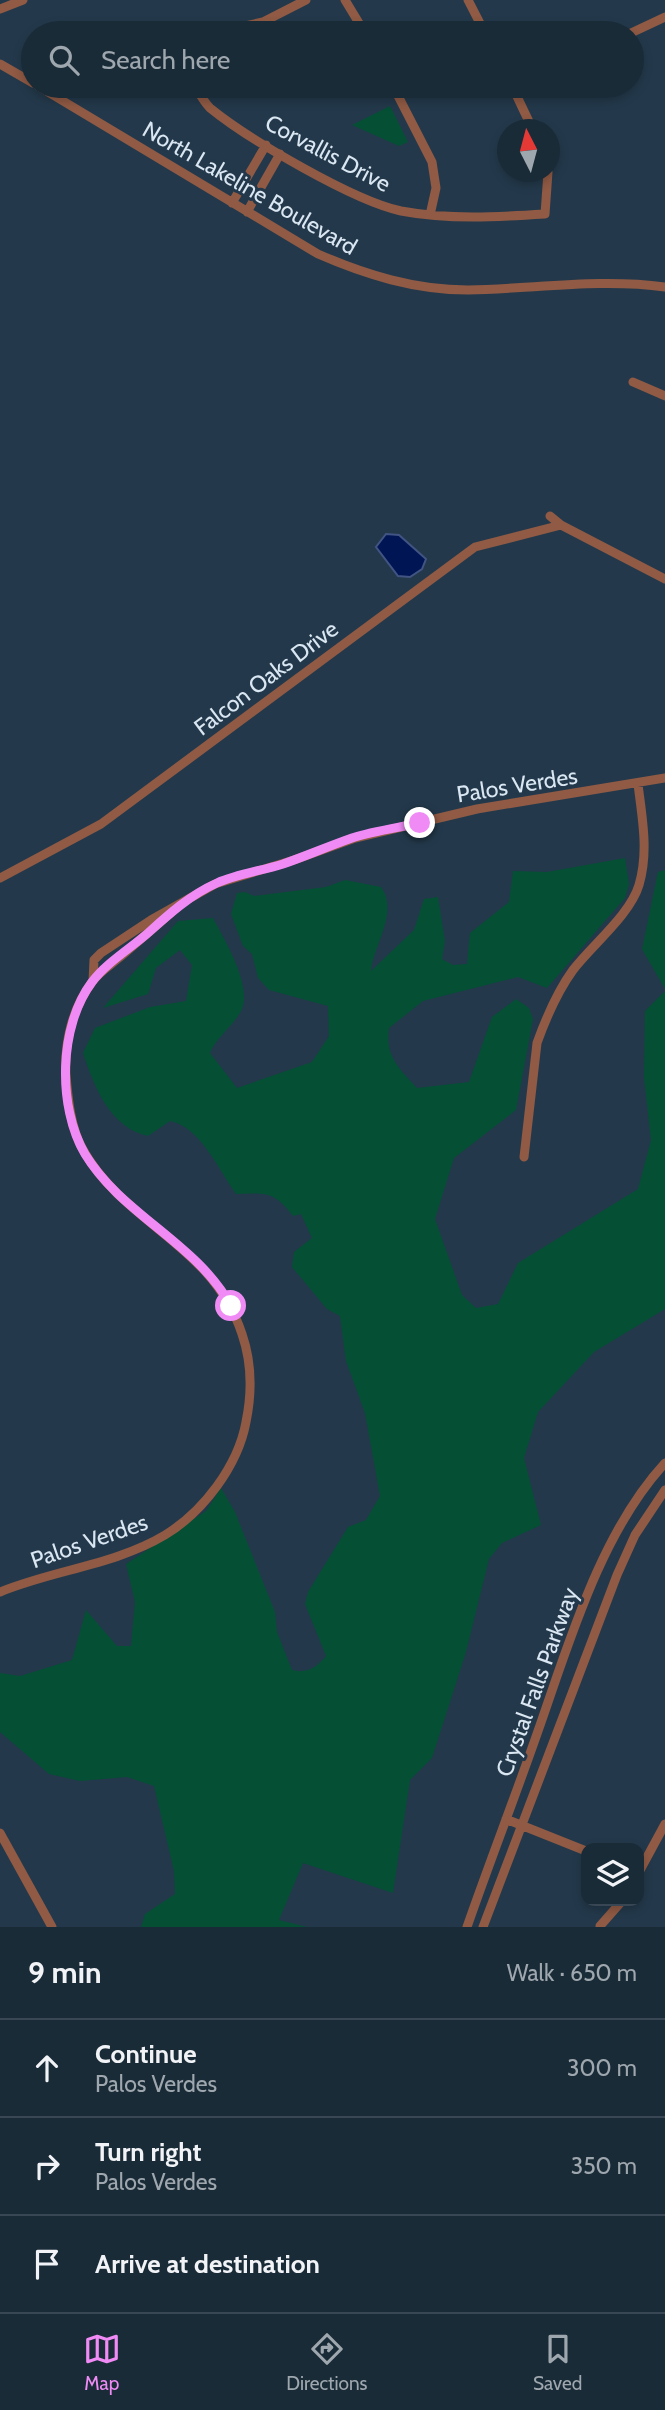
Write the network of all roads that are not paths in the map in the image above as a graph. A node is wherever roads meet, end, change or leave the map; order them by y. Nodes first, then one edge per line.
1 (23, 0) edge
2 (306, 0) edge
3 (345, 0) edge
4 (468, 0) edge
5 (0, 9) edge
6 (665, 17) edge
7 (266, 21) edge
8 (358, 21) edge
9 (479, 21) edge
10 (644, 27) edge
11 (0, 64) edge
12 (21, 77) edge
13 (57, 98) edge
14 (203, 98) edge
15 (399, 98) edge
16 (520, 98) edge
17 (529, 119) edge
18 (266, 145) junction
19 (280, 154) junction
20 (547, 182) edge
21 (232, 203) junction
22 (247, 212) junction
23 (430, 215) junction
24 (665, 287) edge
25 (633, 383) dead end
26 (665, 396) edge
27 (550, 516) dead end
28 (561, 525) junction
29 (665, 579) edge
30 (665, 778) edge
31 (638, 784) junction
32 (0, 878) edge
33 (180, 905) junction
34 (93, 981) junction
35 (524, 1157) dead end
36 (665, 1463) edge
37 (665, 1490) edge
38 (0, 1592) edge
39 (506, 1819) junction
40 (665, 1824) edge
41 (523, 1825) junction
42 (0, 1833) edge
43 (581, 1849) edge
44 (644, 1863) edge
45 (618, 1906) edge
46 (600, 1926) edge
47 (52, 1927) edge
48 (467, 1927) edge
49 (483, 1927) edge

1 - 5 street
2 - 7 street
3 - 8 street
4 - 9 street
6 - 10 street
11 - 12 street, North Lakeline Boulevard
13 - 21 street, North Lakeline Boulevard
14 - 18 street, Corvallis Drive
15 - 23 street
16 - 17 street
18 - 19 street, Corvallis Drive
18 - 21 street
19 - 22 street
19 - 23 street, Corvallis Drive
20 - 23 street, Corvallis Drive
21 - 22 street, North Lakeline Boulevard
22 - 24 street, North Lakeline Boulevard
25 - 26 street
27 - 28 street
28 - 29 street
28 - 32 street, Falcon Oaks Drive
30 - 31 street, Palos Verdes
31 - 33 street, Palos Verdes
31 - 35 street
33 - 34 street, Palos Verdes
33 - 34 street, Palos Verdes
34 - 38 street, Palos Verdes
36 - 39 street, Crystal Falls Parkway
37 - 41 street, Crystal Falls Parkway
39 - 41 street
39 - 48 street, Crystal Falls Parkway
40 - 44 street
41 - 43 street
41 - 49 street, Crystal Falls Parkway
42 - 47 street
45 - 46 street

